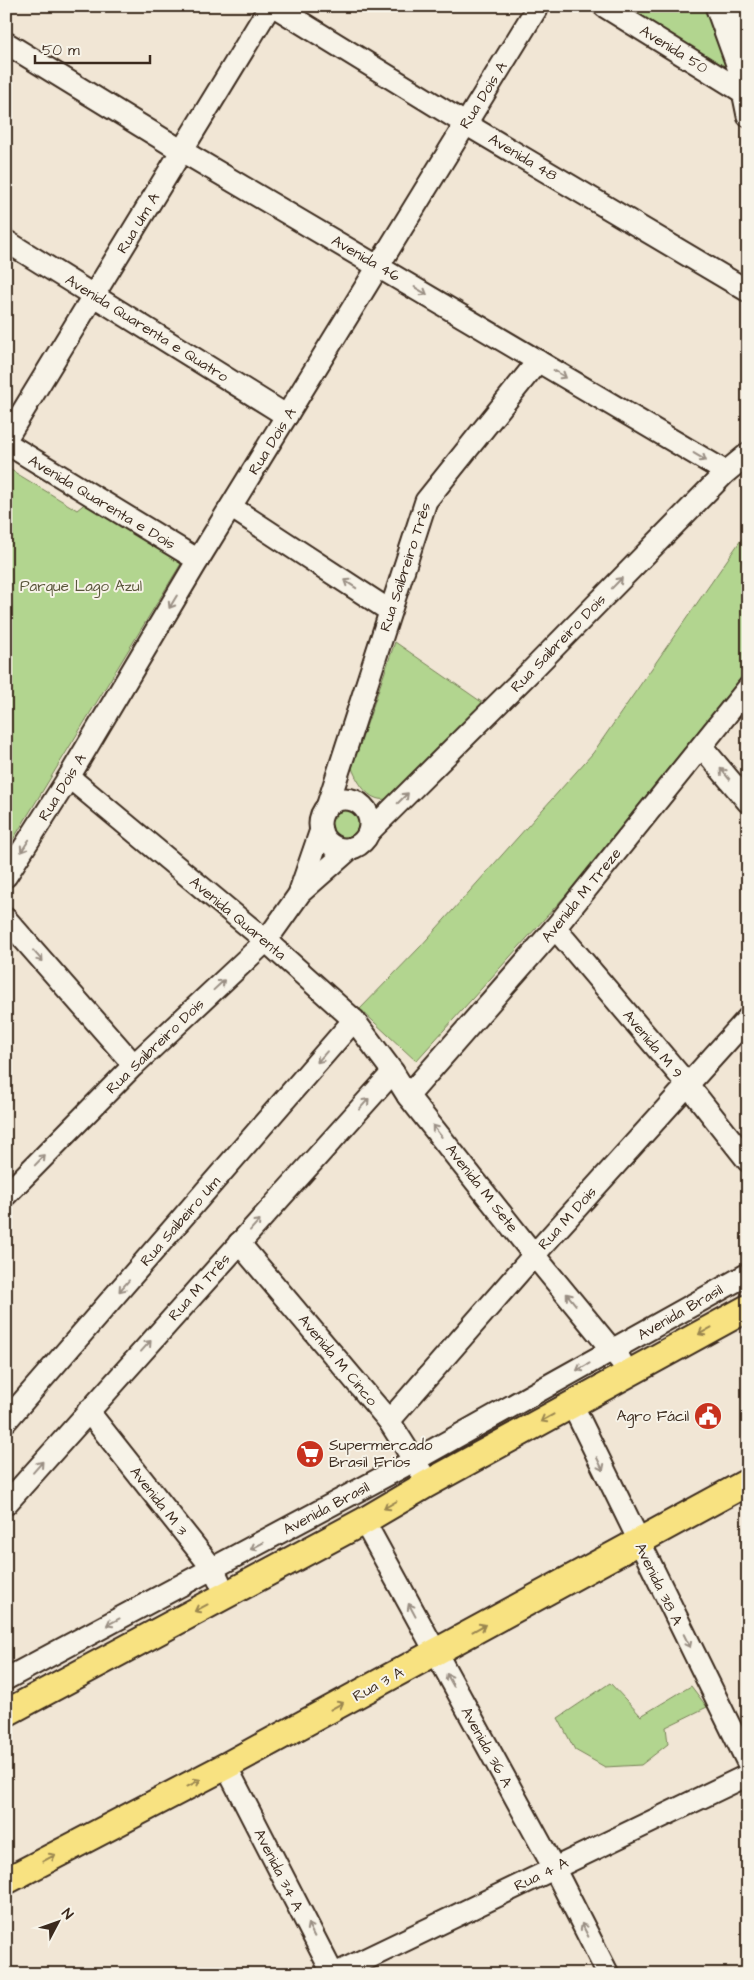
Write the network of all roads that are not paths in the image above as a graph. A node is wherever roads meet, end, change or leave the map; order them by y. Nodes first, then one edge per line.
1 (270, 6) edge
2 (274, 6) edge
3 (538, 6) edge
4 (604, 6) edge
5 (716, 6) edge
6 (735, 6) edge
7 (6, 43) edge
8 (738, 67) junction
9 (743, 92) junction
10 (748, 116) edge
11 (466, 124) junction
12 (182, 151) junction
13 (6, 242) edge
14 (379, 266) junction
15 (748, 290) edge
16 (94, 295) junction
17 (538, 361) junction
18 (287, 416) junction
19 (6, 439) edge
20 (6, 443) edge
21 (748, 454) edge
22 (726, 472) junction
23 (231, 507) junction
24 (198, 560) junction
25 (390, 611) junction
26 (748, 688) edge
27 (702, 747) junction
28 (69, 777) junction
29 (748, 802) edge
30 (334, 803) junction
31 (322, 830) junction
32 (369, 832) junction
33 (351, 848) junction
34 (6, 876) edge
35 (300, 893) junction
36 (6, 919) edge
37 (555, 928) junction
38 (266, 941) junction
39 (748, 1018) edge
40 (354, 1020) junction
41 (134, 1064) junction
42 (393, 1072) junction
43 (688, 1085) junction
44 (408, 1096) junction
45 (748, 1161) edge
46 (6, 1195) edge
47 (239, 1243) junction
48 (534, 1255) junction
49 (748, 1274) edge
50 (748, 1308) edge
51 (613, 1350) junction
52 (630, 1372) junction
53 (572, 1404) junction
54 (88, 1411) junction
55 (6, 1421) edge
56 (389, 1421) junction
57 (415, 1460) junction
58 (748, 1482) edge
59 (427, 1484) junction
60 (6, 1504) edge
61 (364, 1521) junction
62 (638, 1542) junction
63 (213, 1570) junction
64 (227, 1594) junction
65 (435, 1653) junction
66 (9, 1672) edge
67 (30, 1700) junction
68 (6, 1713) edge
69 (748, 1763) edge
70 (226, 1766) junction
71 (748, 1775) edge
72 (554, 1868) junction
73 (6, 1881) edge
74 (334, 1974) edge
75 (608, 1974) edge

1 - 12 street, Rua Um A
2 - 11 street, Avenida 48
3 - 11 street, Rua Dois A
4 - 9 street, Avenida 50
5 - 8 street
6 - 8 street
7 - 12 street, Avenida 46
8 - 9 street
9 - 10 street
11 - 14 street, Rua Dois A
11 - 15 street, Avenida 48
12 - 14 street, Avenida 46
12 - 16 street, Rua Um A
13 - 16 street, Avenida Quarenta e Quatro
14 -> 17 street, Avenida 46
14 - 18 street, Rua Dois A
16 - 18 street, Avenida Quarenta e Quatro
16 - 19 street, Rua Um A
17 -> 22 street, Avenida 46
17 - 25 street, Rua Saibreiro Três
18 - 23 street, Rua Dois A
20 - 24 street, Avenida Quarenta e Dois
21 - 22 street, Rua Saibreiro Dois
32 -> 22 street, Rua Saibreiro Dois
23 - 24 street, Rua Dois A
25 -> 23 street
24 -> 28 street, Rua Dois A
25 - 30 street, Rua Saibreiro Três
26 - 27 street, Avenida M Treze
29 -> 27 street
27 - 37 street, Avenida M Treze
28 -> 34 street, Rua Dois A
28 - 38 street, Avenida Quarenta
30 - 31 street
30 - 32 street
31 - 33 street
31 - 35 street, Rua Saibreiro Dois
32 - 33 street
33 - 35 street, Rua Saibreiro Dois
35 - 38 street, Rua Saibreiro Dois
36 -> 41 street
37 - 43 street, Avenida M 9
37 - 44 street, Avenida M Treze
38 - 40 street, Avenida Quarenta
41 -> 38 street, Rua Saibreiro Dois
39 - 43 street, Rua M Dois
40 - 42 street, Avenida Quarenta
40 -> 55 street, Rua Saibeiro Um
46 -> 41 street, Rua Saibreiro Dois
42 - 44 street, Avenida M Sete
47 -> 42 street, Rua M Três
43 - 45 street, Avenida M 9
43 - 48 street, Rua M Dois
48 -> 44 street, Avenida M Sete
54 -> 47 street, Rua M Três
47 - 56 street, Avenida M Cinco
51 -> 48 street, Avenida M Sete
48 - 56 street, Rua M Dois
49 - 51 street, Avenida Brasil
50 -> 52 main road, Avenida Brasil
51 - 52 street, Avenida M Sete
51 -> 57 street, Avenida Brasil
52 - 53 main road, Avenida Brasil
53 -> 59 main road, Avenida Brasil
53 -> 62 street, Avenida 38 A
60 -> 54 street, Rua M Três
54 - 63 street, Avenida M 3
56 - 57 street, Avenida M Cinco
57 - 59 street, Avenida M Cinco
57 -> 63 street, Avenida Brasil
58 - 62 main road, Rua 3 A
59 -> 61 main road, Avenida Brasil
61 - 64 main road, Avenida Brasil
65 -> 61 street, Avenida 36 A
65 -> 62 main road, Rua 3 A
62 -> 69 street, Avenida 38 A
63 - 64 street, Avenida M 3
63 -> 66 street, Avenida Brasil
64 -> 67 main road, Avenida Brasil
70 -> 65 main road, Rua 3 A
72 -> 65 street, Avenida 36 A
66 - 67 street
67 - 68 main road, Avenida Brasil
73 -> 70 main road, Rua 3 A
74 -> 70 street, Avenida 34 A
71 - 72 street, Rua 4 A
72 - 74 street, Rua 4 A
75 -> 72 street, Avenida 36 A

